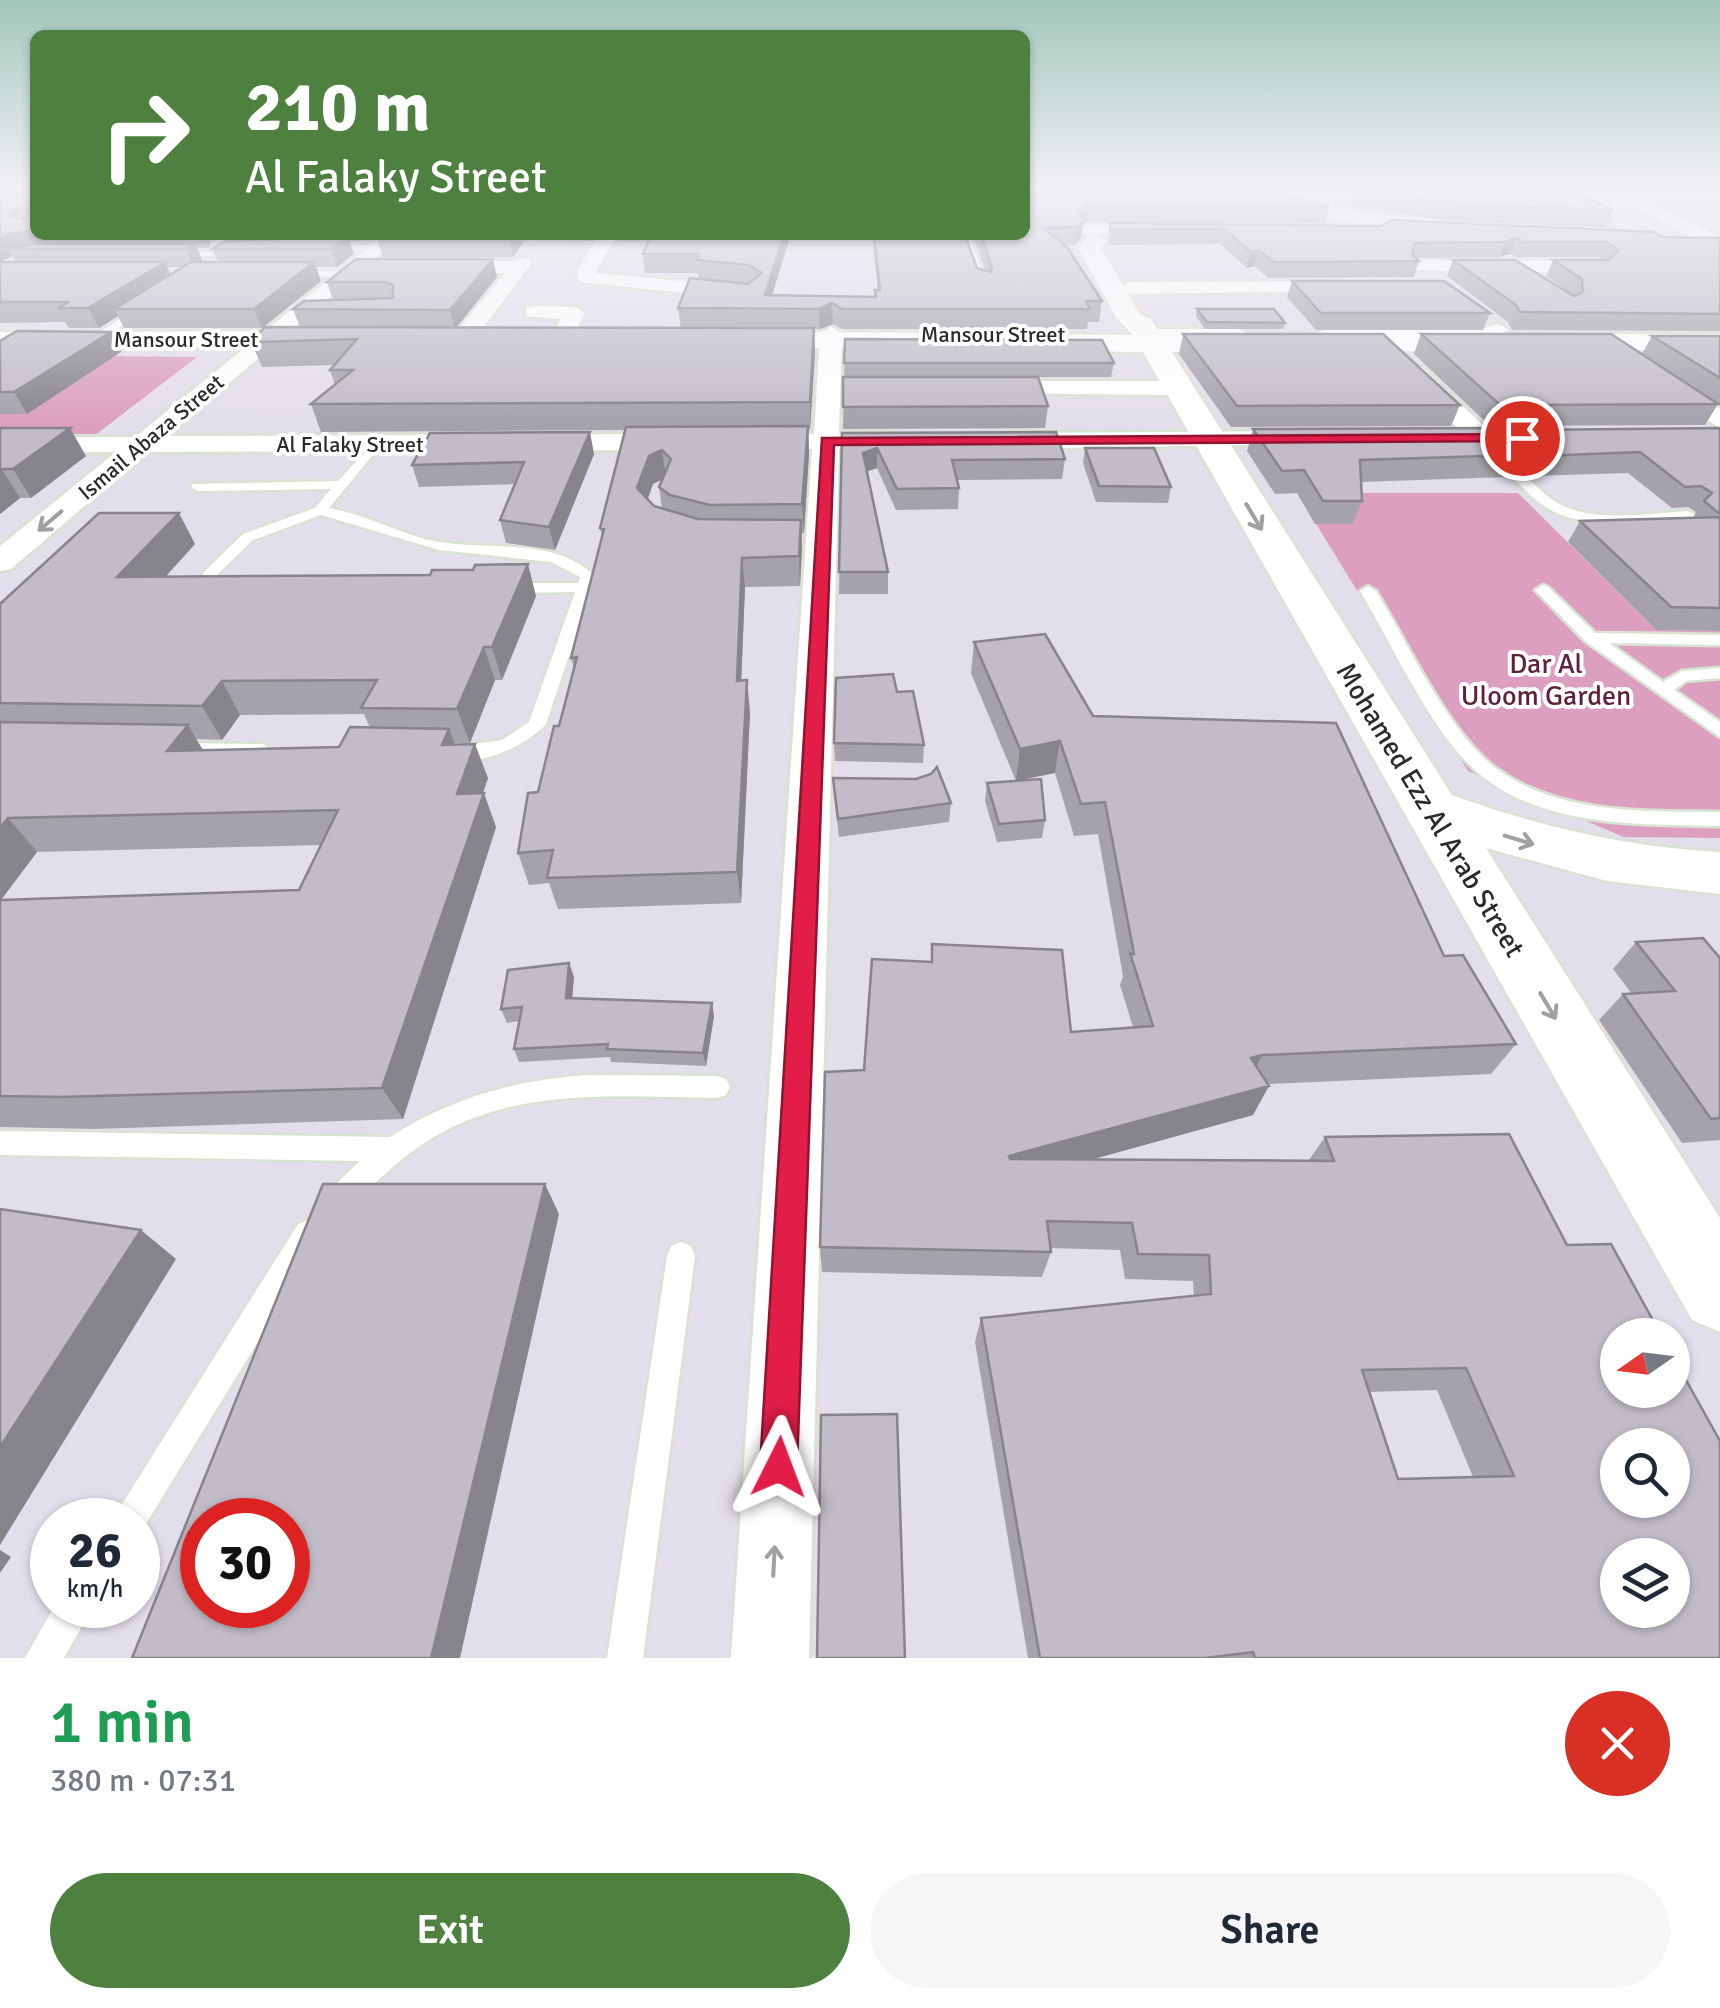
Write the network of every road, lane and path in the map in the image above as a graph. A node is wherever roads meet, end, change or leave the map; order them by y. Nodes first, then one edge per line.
1 (378, 269) edge
2 (517, 269) edge
3 (586, 269) edge
4 (978, 269) edge
5 (1101, 269) edge
6 (1119, 269) edge
7 (1415, 269) edge
8 (1517, 269) edge
9 (291, 274) edge
10 (1257, 280) junction
11 (1538, 285) edge
12 (984, 286) edge
13 (1362, 287) edge
14 (1432, 287) edge
15 (1129, 288) junction
16 (750, 294) edge
17 (348, 299) junction
18 (150, 304) edge
19 (1470, 308) edge
20 (533, 312) dead end
21 (1294, 323) junction
22 (564, 332) junction
23 (106, 333) junction
24 (453, 335) junction
25 (0, 336) edge
26 (272, 336) junction
27 (716, 336) edge
28 (832, 336) junction
29 (1720, 342) edge
30 (1385, 344) junction
31 (1608, 344) junction
32 (1154, 348) junction
33 (965, 388) edge
34 (1714, 424) edge
35 (1442, 438) edge
36 (1482, 438) junction
37 (1522, 438) edge
38 (1325, 439) edge
39 (1208, 440) junction
40 (827, 441) junction
41 (922, 441) edge
42 (980, 441) edge
43 (376, 444) junction
44 (0, 445) edge
45 (142, 445) junction
46 (344, 486) junction
47 (198, 487) dead end
48 (320, 510) junction
49 (1688, 516) edge
50 (0, 562) edge
51 (587, 587) junction
52 (488, 588) edge
53 (1543, 590) dead end
54 (249, 592) edge
55 (1368, 592) dead end
56 (1591, 638) junction
57 (1680, 639) junction
58 (1720, 640) edge
59 (1718, 673) edge
60 (1662, 690) junction
61 (1711, 720) edge
62 (1720, 731) edge
63 (158, 748) edge
64 (276, 750) edge
65 (433, 752) edge
66 (1428, 806) junction
67 (1720, 820) edge
68 (1720, 873) edge
69 (717, 1087) dead end
70 (0, 1144) edge
71 (393, 1149) junction
72 (681, 1256) dead end
73 (1720, 1292) edge
74 (143, 1498) edge
75 (61, 1628) edge
76 (42, 1658) edge
77 (625, 1658) edge
78 (770, 1658) edge

1 - 17 street, Ismail Abaza Street
2 - 24 street
3 - 16 street
4 - 12 lane
5 - 32 street, Mohamed Ezz Al Arab Street
6 - 15 street, Mohamed Ezz Al Arab Street
7 - 14 street
8 - 11 street
9 - 17 lane
10 - 13 street
10 - 15 street
10 - 21 street
15 - 32 street, Mohamed Ezz Al Arab Street
17 - 26 street, Mansour Street
17 - 26 street, Ismail Abaza Street
18 - 23 lane
19 - 21 street
20 - 22 street
21 - 32 street
22 - 24 street
22 - 24 street
23 - 25 street, Mansour Street
23 - 26 street, Mansour Street
25 - 26 street, Mansour Street
26 - 45 street, Ismail Abaza Street
27 - 28 street, Mansour Street
28 - 32 street, Mansour Street
28 - 40 street
29 - 31 street, Mansour Street
30 - 31 street, Mansour Street
30 - 32 street, Mansour Street
30 - 36 street
31 - 34 street
32 - 33 street
32 - 39 street, Mohamed Ezz Al Arab Street
35 - 36 street
36 - 37 street
36 - 49 lane
38 - 39 street
39 - 42 street
39 -> 66 street, Mohamed Ezz Al Arab Street
40 - 41 street, Al Falaky Street
40 - 43 street, Al Falaky Street
78 -> 40 street
43 - 45 street, Al Falaky Street
43 - 46 lane
44 - 45 street, Al Falaky Street
45 -> 50 street, Ismail Abaza Street
46 - 47 lane
46 - 48 lane
48 - 51 lane
48 - 54 lane
51 - 52 lane
51 - 65 lane
53 - 56 lane
55 - 67 lane
56 - 57 lane
56 - 60 lane
57 - 58 lane
57 - 59 lane
59 - 60 lane
60 - 61 lane
61 - 62 lane
63 - 64 lane
66 -> 68 street
66 -> 73 street, Mohamed Ezz Al Arab Street
69 - 71 lane
70 - 71 lane
71 - 74 lane
72 - 77 lane
75 - 76 lane

